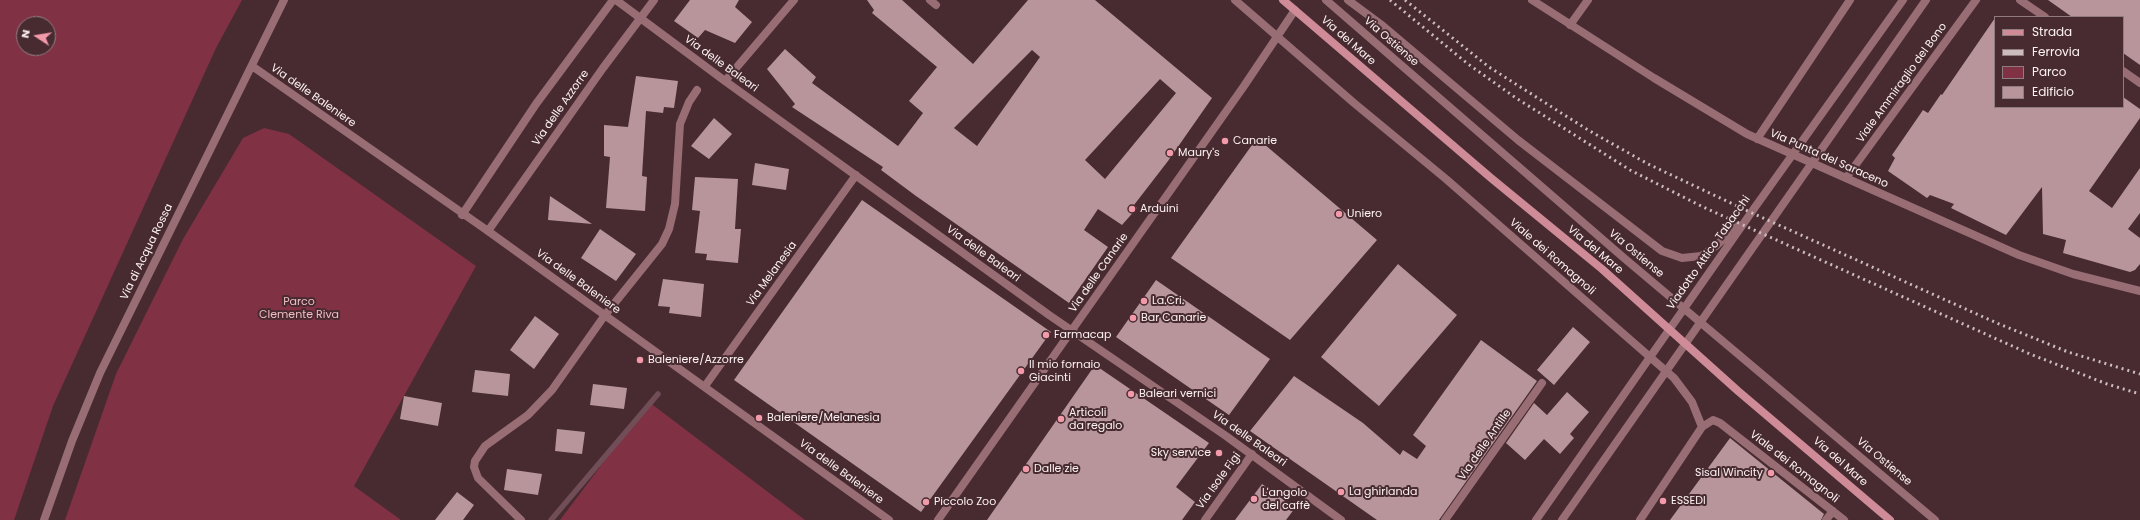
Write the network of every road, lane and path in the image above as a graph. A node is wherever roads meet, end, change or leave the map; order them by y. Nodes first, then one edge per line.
1 (284, 0) edge
2 (613, 0) edge
3 (616, 0) edge
4 (654, 0) edge
5 (794, 0) edge
6 (1235, 0) edge
7 (1283, 0) edge
8 (1326, 0) edge
9 (1348, 0) edge
10 (1532, 0) edge
11 (1588, 0) edge
12 (1850, 0) edge
13 (1903, 0) edge
14 (1926, 0) edge
15 (1976, 0) edge
16 (2020, 0) edge
17 (1295, 10) junction
18 (2044, 16) edge
19 (640, 18) junction
20 (1570, 25) junction
21 (1277, 38) junction
22 (252, 66) junction
23 (2124, 72) edge
24 (725, 81) junction
25 (2140, 83) edge
26 (697, 90) dead end
27 (1757, 139) junction
28 (856, 175) junction
29 (1846, 178) junction
30 (1753, 210) junction
31 (462, 215) junction
32 (488, 231) junction
33 (2140, 291) edge
34 (605, 315) junction
35 (1072, 331) junction
36 (1542, 383) dead end
37 (705, 386) junction
38 (1702, 427) junction
39 (1252, 454) junction
40 (1832, 511) junction
41 (44, 520) edge
42 (521, 520) edge
43 (889, 520) edge
44 (938, 520) edge
45 (1204, 520) edge
46 (1341, 520) edge
47 (1445, 520) edge
48 (1536, 520) edge
49 (1562, 520) edge
50 (1640, 520) edge
51 (1826, 520) edge
52 (1844, 520) edge
53 (1890, 520) edge
54 (1935, 520) edge

1 - 22 street, Via di Acqua Rossa
2 - 31 street, Via delle Azzorre
3 - 19 street, Via delle Baleari
4 - 19 street, Via delle Azzorre
5 - 24 street
6 - 21 street, Viale dei Romagnoli
7 - 17 main road, Via del Mare
8 - 54 street, Via Ostiense
9 - 30 street
10 - 20 street, Via Punta del Saraceno
11 - 20 street
12 - 27 street
13 - 30 street, Viadotto Attico Tabacchi
14 - 49 street
15 - 29 street, Viale Ammiraglio del Bono
16 - 18 street
17 - 21 street
17 - 53 main road, Via del Mare
19 - 24 street, Via delle Baleari
19 - 32 street, Via delle Azzorre
20 - 27 street, Via Punta del Saraceno
21 - 35 street, Via delle Canarie
21 - 38 street, Viale dei Romagnoli
22 - 31 street, Via delle Baleniere
22 - 41 street, Via di Acqua Rossa
23 - 25 street
24 - 28 street, Via delle Baleari
26 - 34 street
27 - 29 street, Via Punta del Saraceno
28 - 35 street, Via delle Baleari
28 - 37 street, Via Melanesia
29 - 33 street, Via Punta del Saraceno
30 - 48 street, Viadotto Attico Tabacchi
31 - 32 street, Via delle Baleniere
32 - 34 street, Via delle Baleniere
34 - 37 street, Via delle Baleniere
34 - 42 street
35 - 39 street, Via delle Baleari
35 - 44 street, Via delle Canarie
36 - 47 street, Via delle Antille
37 - 43 street, Via delle Baleniere
38 - 40 street, Viale dei Romagnoli
38 - 50 street
39 - 45 street, Via Isole Figi
39 - 46 street, Via delle Baleari
40 - 51 street
40 - 52 street, Viale dei Romagnoli

